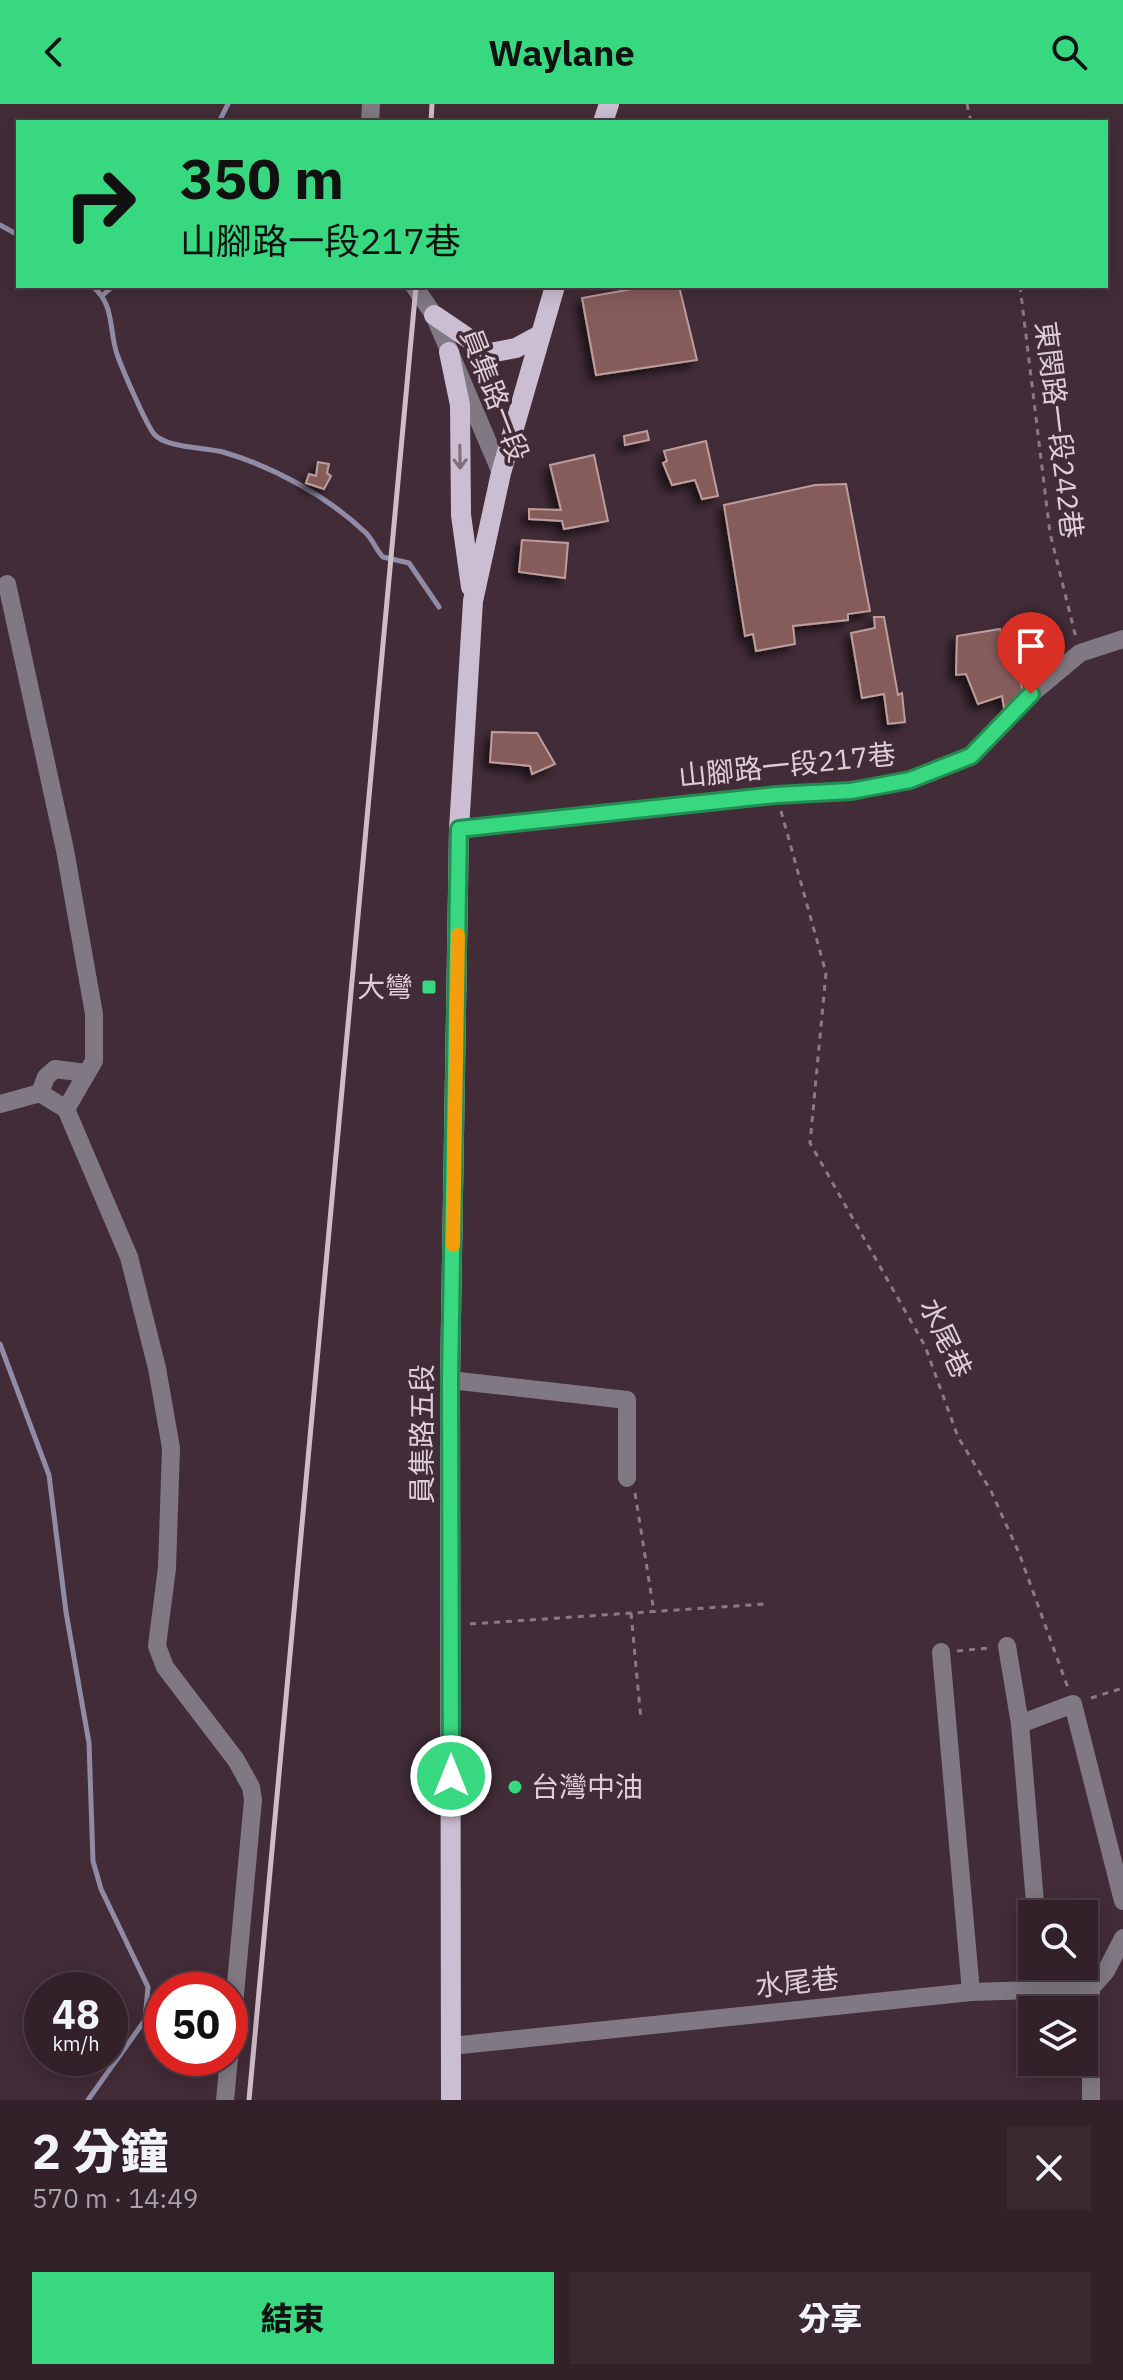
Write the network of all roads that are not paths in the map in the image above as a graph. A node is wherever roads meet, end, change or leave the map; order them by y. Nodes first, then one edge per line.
1 (415, 288) edge
2 (554, 288) edge
3 (434, 315) junction
4 (540, 335) junction
5 (449, 352) junction
6 (501, 473) junction
7 (7, 584) dead end
8 (473, 601) junction
9 (1123, 639) edge
10 (468, 672) joint
11 (459, 829) junction
12 (86, 1073) junction
13 (40, 1093) junction
14 (0, 1104) edge
15 (66, 1109) junction
16 (450, 1380) junction
17 (631, 1485) road end
18 (1007, 1646) road end
19 (941, 1652) road end
20 (1020, 1724) junction
21 (1035, 1900) edge
22 (1123, 1901) edge
23 (1123, 1938) edge
24 (237, 1972) edge
25 (1041, 1980) edge
26 (1042, 1987) junction
27 (1091, 1988) junction
28 (971, 1992) junction
29 (451, 2046) junction
30 (227, 2076) edge
31 (225, 2100) edge
32 (451, 2100) edge
33 (1091, 2100) edge

1 - 3 street, 員集路一段
2 - 4 main road
3 - 4 main road
3 - 5 street, 員集路一段
4 - 6 main road
5 - 6 street, 員集路一段
5 -> 8 main road
6 - 8 main road, 員集路一段
7 - 12 street
8 - 10 main road, 員集路一段
9 - 11 street, 山腳路一段217巷
10 - 11 main road, 員集路五段
11 - 16 main road, 員集路五段
12 - 13 street
12 - 15 street
13 - 14 street
13 - 15 street
15 - 24 street
16 - 17 street
16 - 29 main road, 員集路五段
18 - 20 street
19 - 28 street
20 - 21 street
20 - 22 street
23 - 27 street
25 - 26 street
26 - 27 street, 水尾巷
26 - 28 street, 水尾巷
27 - 33 street
28 - 29 street, 水尾巷
29 - 32 main road, 員集路五段
30 - 31 street

